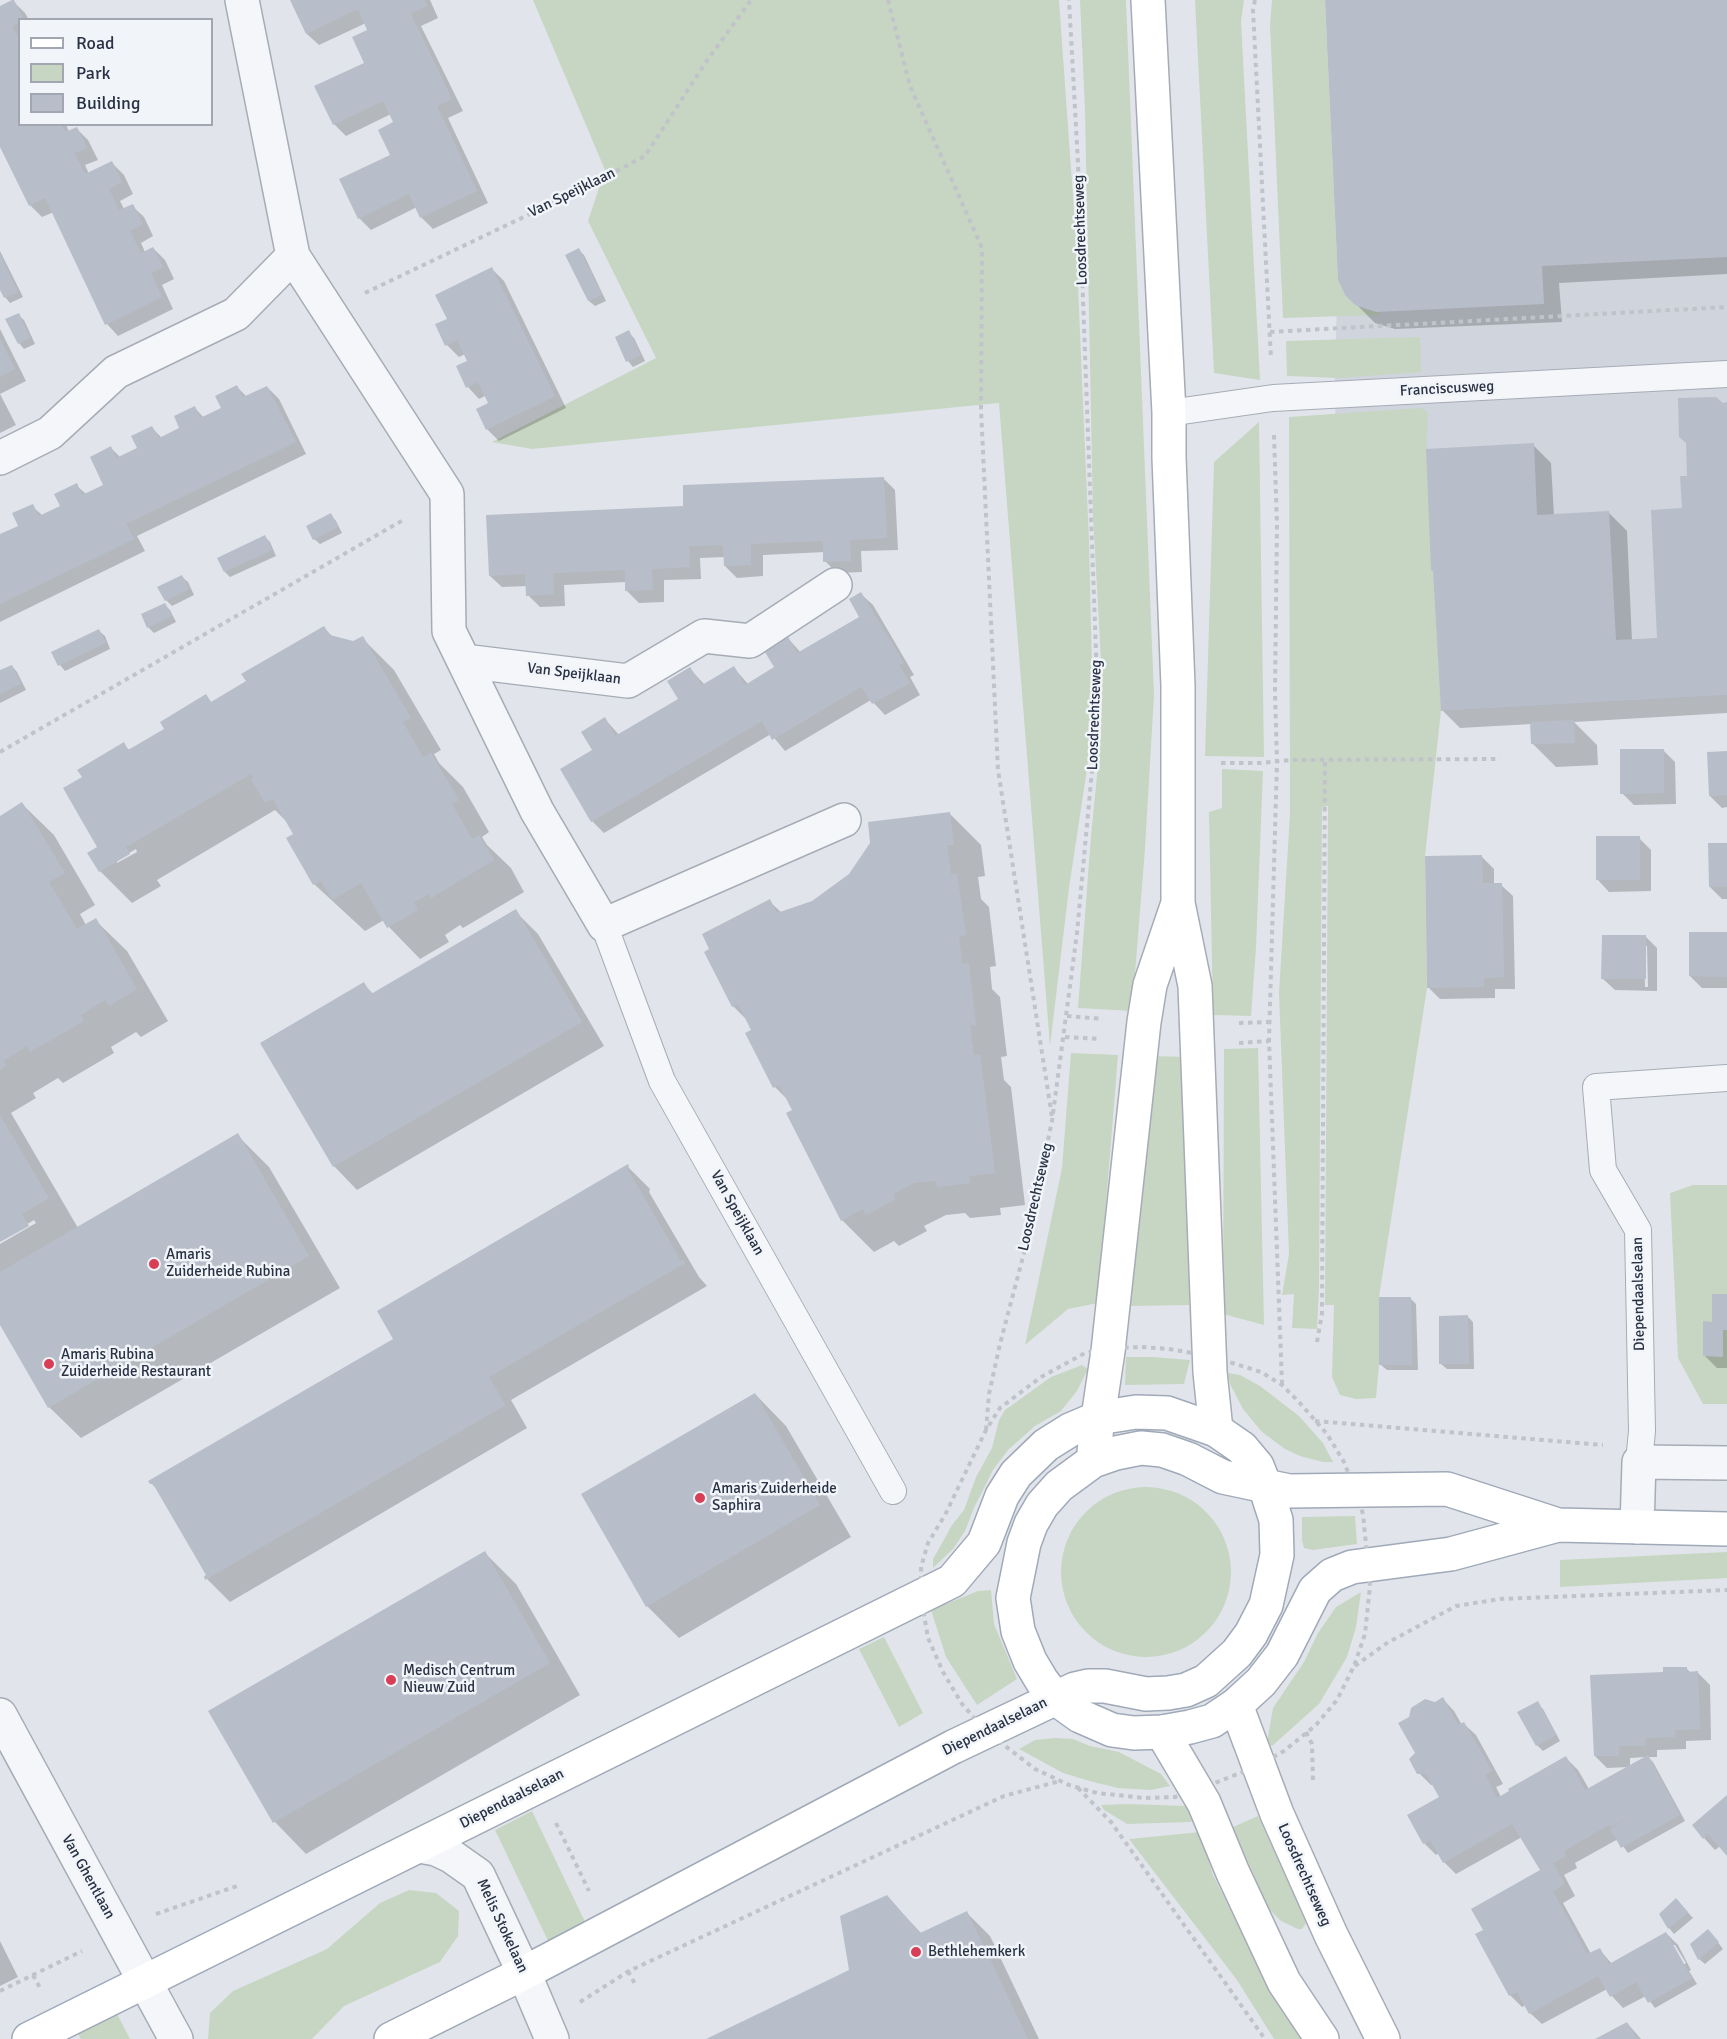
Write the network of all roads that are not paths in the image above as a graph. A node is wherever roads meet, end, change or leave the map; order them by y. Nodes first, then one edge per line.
1 (242, 0) edge
2 (1148, 0) edge
3 (293, 256) junction
4 (1727, 374) edge
5 (1169, 413) junction
6 (0, 458) edge
7 (835, 585) dead end
8 (464, 661) junction
9 (844, 820) dead end
10 (1178, 903) junction
11 (604, 925) junction
12 (1727, 1078) edge
13 (1098, 1418) junction
14 (1216, 1430) junction
15 (1093, 1461) junction
16 (1640, 1462) junction
17 (1727, 1463) edge
18 (1265, 1486) junction
19 (893, 1491) dead end
20 (1558, 1525) junction
21 (1638, 1527) junction
22 (1727, 1528) edge
23 (1222, 1667) junction
24 (1055, 1698) junction
25 (1236, 1705) junction
26 (0, 1715) edge
27 (1162, 1732) junction
28 (418, 1846) junction
29 (524, 1972) junction
30 (145, 1982) junction
31 (549, 2031) edge
32 (29, 2039) edge
33 (176, 2039) edge
34 (391, 2039) edge
35 (1322, 2039) edge
36 (1383, 2039) edge

1 - 3 street
2 - 5 main road
3 - 6 street
3 - 8 street, Van Speijklaan
4 - 5 lane, Franciscusweg
5 - 10 main road
7 - 8 street, Van Speijklaan
8 - 11 street, Van Speijklaan
9 - 11 street
10 - 13 main road
10 - 14 main road
11 - 19 lane, Van Speijklaan
12 - 16 lane, Diependaalselaan
13 - 14 main road, Diependaalselaan
13 - 15 main road
13 - 28 main road, Diependaalselaan
14 - 18 main road, Diependaalselaan
15 - 18 main road
15 - 24 main road
16 - 17 street
16 - 21 street, Diependaalselaan
18 - 20 main road
18 - 23 main road, Diependaalselaan
20 - 21 main road
20 - 25 main road
21 - 22 main road
23 - 24 main road, Diependaalselaan
23 - 25 main road, Loosdrechtseweg
24 - 27 main road
24 - 29 main road, Diependaalselaan
25 - 27 main road
25 - 36 main road, Loosdrechtseweg
26 - 30 street, Van Ghentlaan
27 - 35 main road
28 - 29 street, Melis Stokelaan
28 - 30 main road, Diependaalselaan
29 - 31 street, Melis Stokelaan
29 - 34 main road, Diependaalselaan
30 - 32 main road, Diependaalselaan
30 - 33 street, Van Ghentlaan

